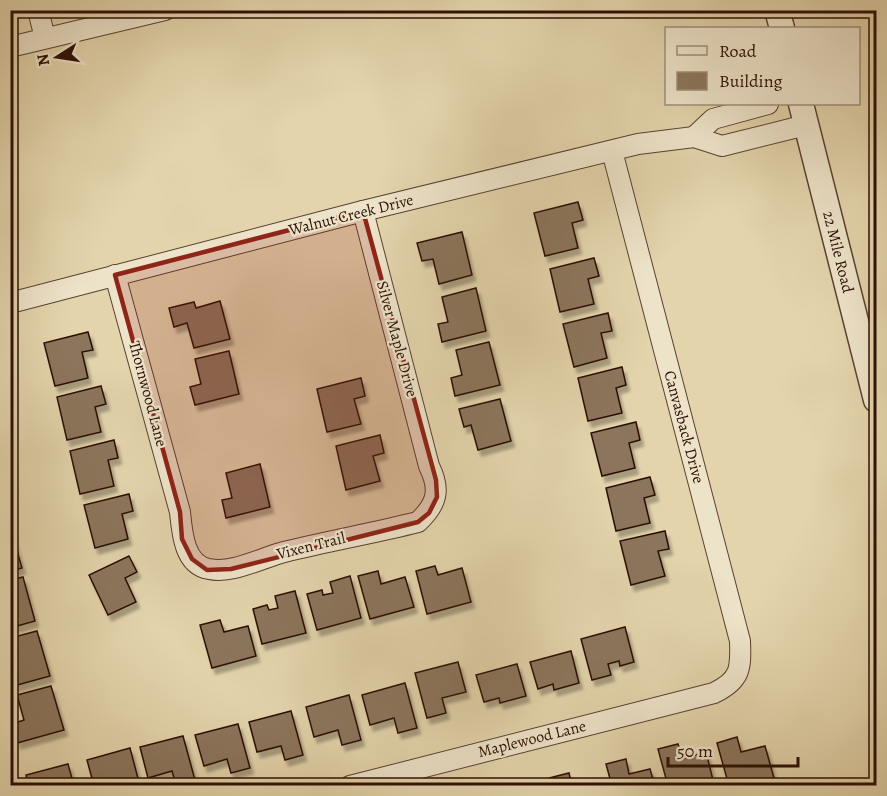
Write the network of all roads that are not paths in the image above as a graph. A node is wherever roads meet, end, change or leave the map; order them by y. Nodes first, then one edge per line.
1 (38, 10) edge
2 (165, 10) edge
3 (777, 10) edge
4 (782, 27) edge
5 (45, 38) junction
6 (10, 47) edge
7 (764, 105) edge
8 (803, 114) edge
9 (694, 137) junction
10 (612, 150) junction
11 (363, 211) junction
12 (116, 275) junction
13 (10, 303) edge
14 (876, 400) edge
15 (429, 466) joint
16 (180, 512) joint
17 (714, 693) joint
18 (350, 786) edge

1 - 5 street
2 - 5 street
3 - 4 street
5 - 6 street
7 - 9 street
8 - 9 street, Walnut Creek Drive
8 - 14 street, 22 Mile Road
9 - 10 street, Walnut Creek Drive
10 - 11 street, Walnut Creek Drive
10 - 17 street, Canvasback Drive
11 - 12 street, Walnut Creek Drive
11 - 15 street, Silver Maple Drive
12 - 13 street, Walnut Creek Drive
12 - 16 street, Thornwood Lane
15 - 16 street, Vixen Trail
17 - 18 street, Maplewood Lane

